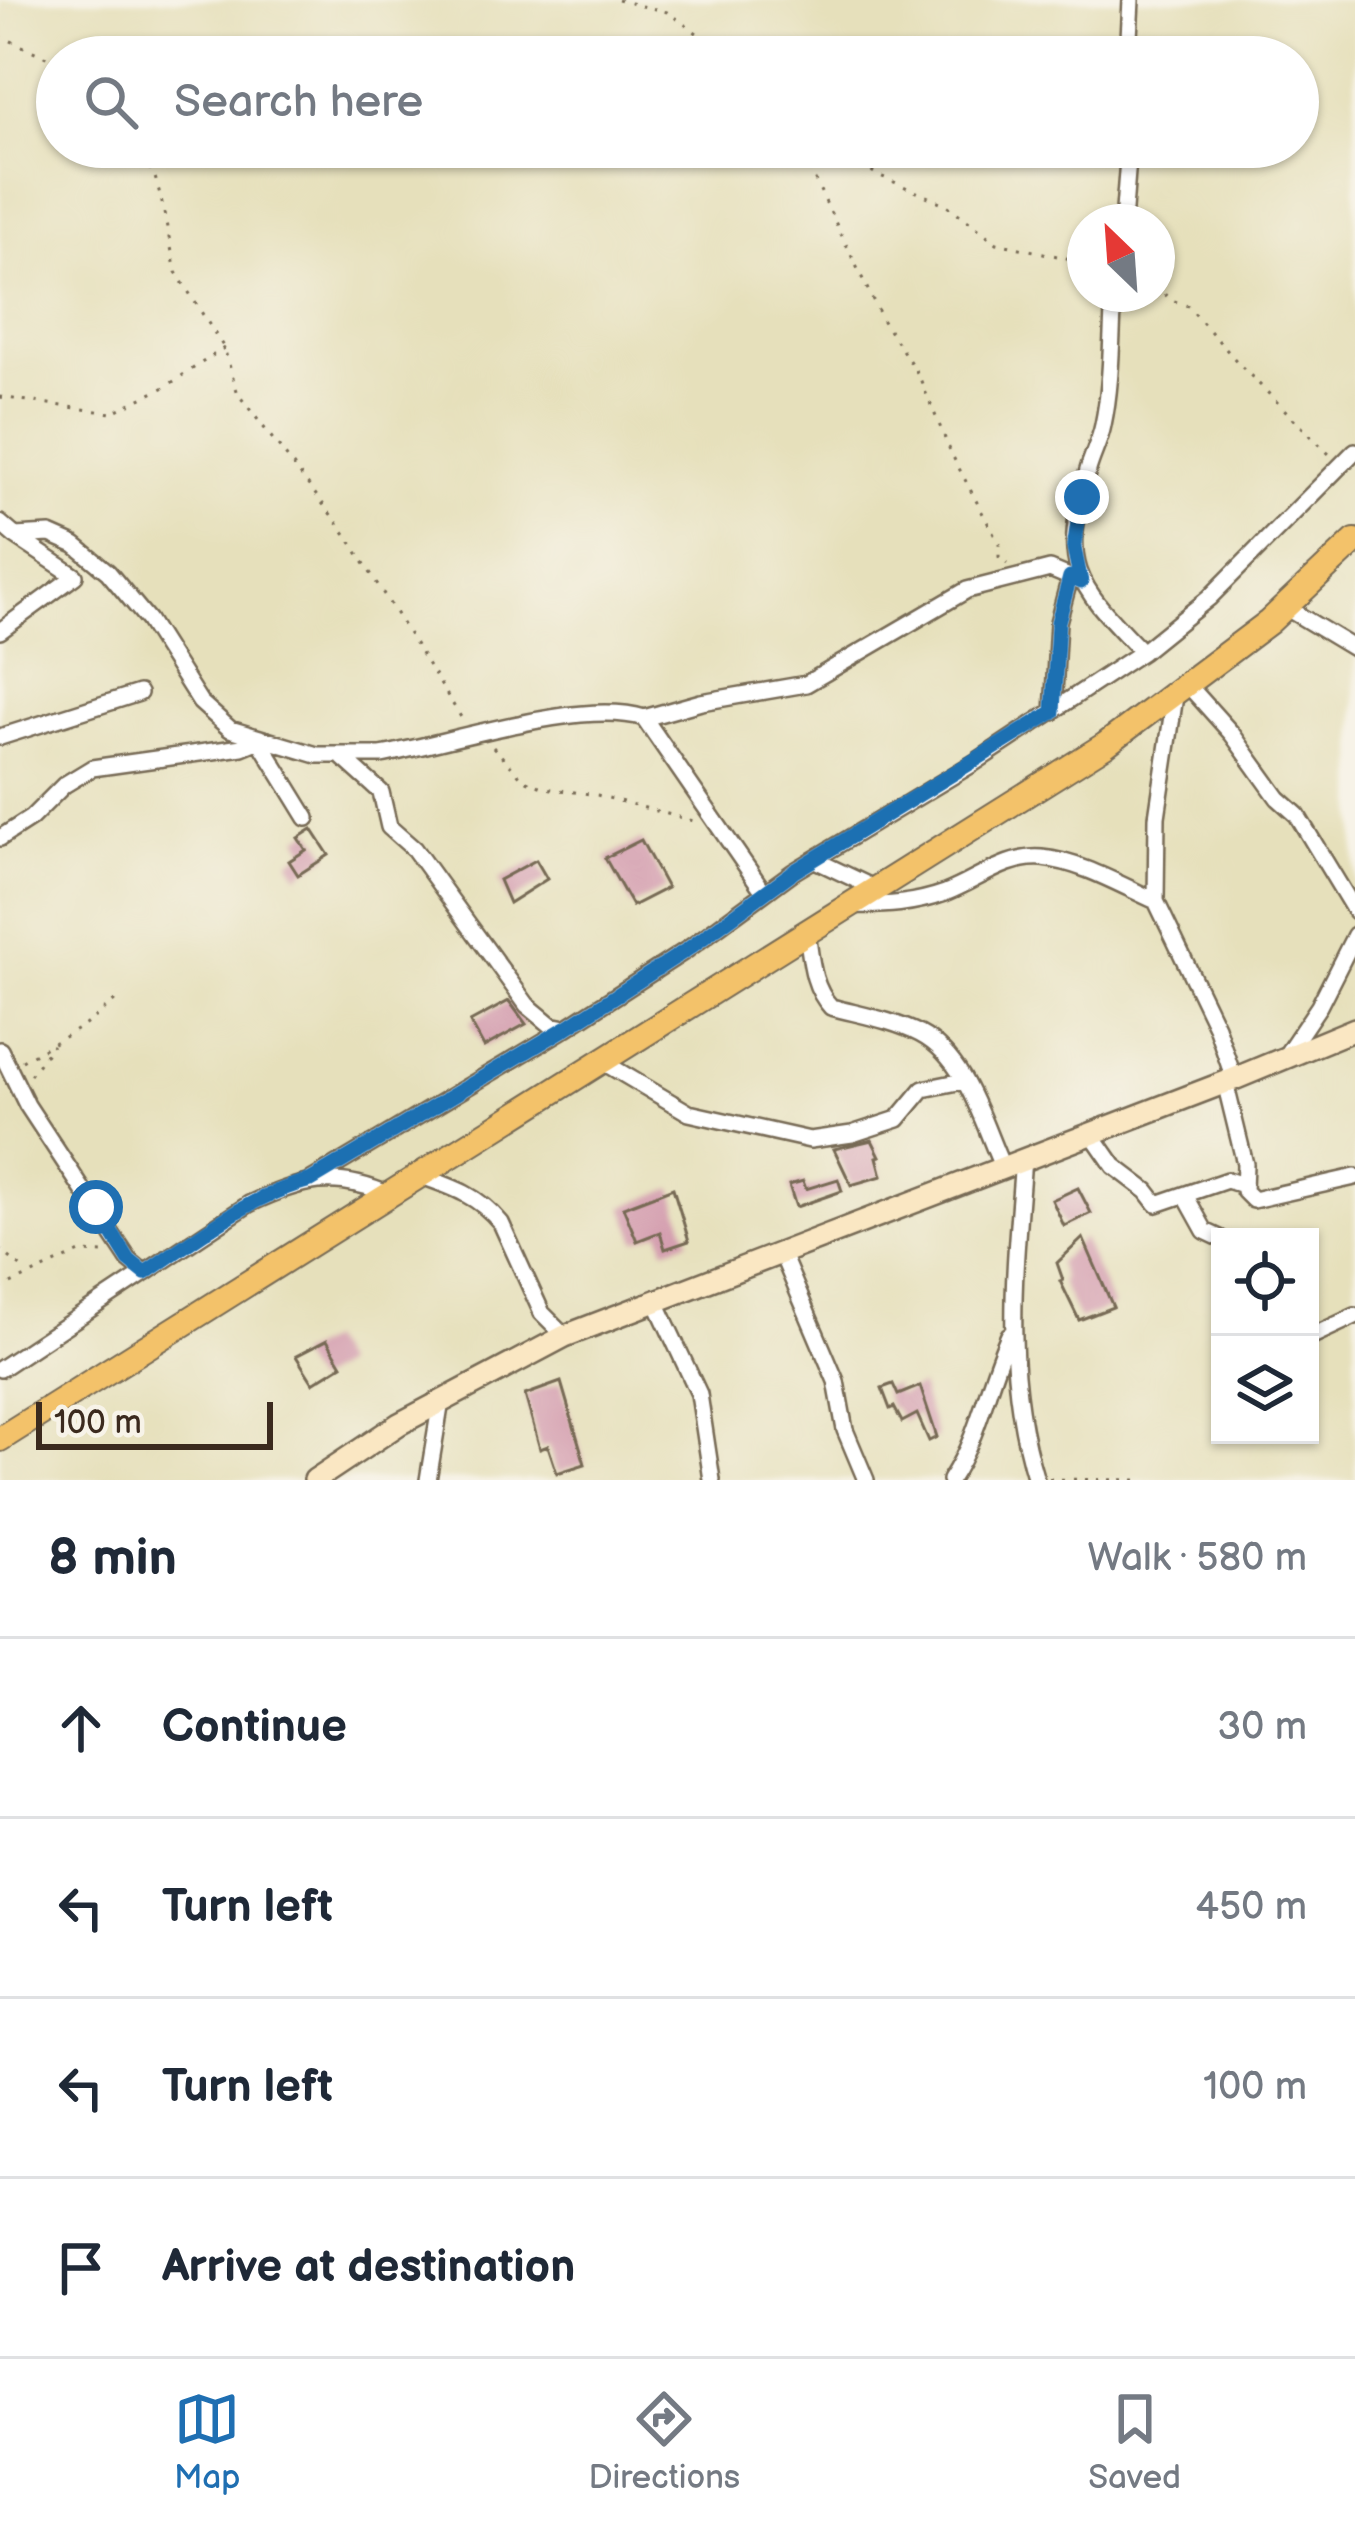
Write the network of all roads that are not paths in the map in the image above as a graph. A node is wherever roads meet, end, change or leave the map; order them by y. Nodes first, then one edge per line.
1 (1131, 0) edge
2 (1129, 36) edge
3 (1127, 168) edge
4 (1124, 204) edge
5 (1113, 312) edge
6 (1349, 457) edge
7 (0, 523) edge
8 (15, 536) junction
9 (1355, 542) edge
10 (1076, 579) junction
11 (1285, 607) junction
12 (0, 631) edge
13 (1355, 649) edge
14 (1142, 652) junction
15 (1182, 691) junction
16 (139, 693) dead end
17 (1053, 712) junction
18 (644, 718) junction
19 (0, 737) edge
20 (259, 740) junction
21 (341, 757) junction
22 (0, 814) edge
23 (307, 818) dead end
24 (0, 827) edge
25 (0, 838) edge
26 (815, 860) junction
27 (876, 889) junction
28 (764, 892) junction
29 (1156, 901) junction
30 (850, 905) junction
31 (1355, 910) edge
32 (806, 932) junction
33 (1355, 935) edge
34 (566, 1028) junction
35 (1355, 1029) edge
36 (0, 1050) edge
37 (1284, 1058) junction
38 (603, 1061) junction
39 (963, 1081) junction
40 (1230, 1081) junction
41 (1091, 1133) junction
42 (1012, 1162) junction
43 (421, 1176) junction
44 (1355, 1177) edge
45 (311, 1180) junction
46 (1243, 1185) junction
47 (390, 1195) junction
48 (1185, 1195) junction
49 (1211, 1234) edge
50 (781, 1252) junction
51 (139, 1268) junction
52 (656, 1302) junction
53 (1355, 1316) edge
54 (1011, 1332) junction
55 (1319, 1332) edge
56 (566, 1336) junction
57 (0, 1369) edge
58 (441, 1401) junction
59 (0, 1439) edge
60 (315, 1480) edge
61 (428, 1480) edge
62 (712, 1480) edge
63 (866, 1480) edge
64 (950, 1480) edge
65 (1036, 1480) edge

1 - 2 street
3 - 4 street
5 - 10 street
6 - 14 street
7 - 8 street
8 - 12 street
8 - 20 street
9 - 11 main road
10 - 14 street
10 - 17 street
10 - 18 street
11 - 13 street
11 - 15 main road
14 - 17 street
15 - 27 main road
15 - 29 street
15 - 31 street
16 - 19 street
17 - 26 street
18 - 21 street
18 - 28 street
20 - 21 street
20 - 23 street
20 - 25 street
21 - 34 street
22 - 24 street
26 - 27 street
26 - 28 street
27 - 30 main road
28 - 34 street
29 - 30 street
29 - 40 street
30 - 32 main road
32 - 38 main road
32 - 39 street
33 - 37 street
34 - 45 street
35 - 37 street
36 - 51 street
37 - 40 street
38 - 39 street
38 - 43 main road
39 - 42 street
40 - 41 street
40 - 46 street
41 - 42 street
41 - 48 street
42 - 50 street
42 - 54 street
43 - 47 main road
43 - 56 street
44 - 46 street
45 - 47 street
45 - 51 street
46 - 48 street
47 - 59 main road
48 - 49 street
50 - 52 street
50 - 63 street
51 - 57 street
52 - 56 street
52 - 62 street
53 - 55 street
54 - 64 street
54 - 65 street
56 - 58 street
58 - 60 street
58 - 61 street

